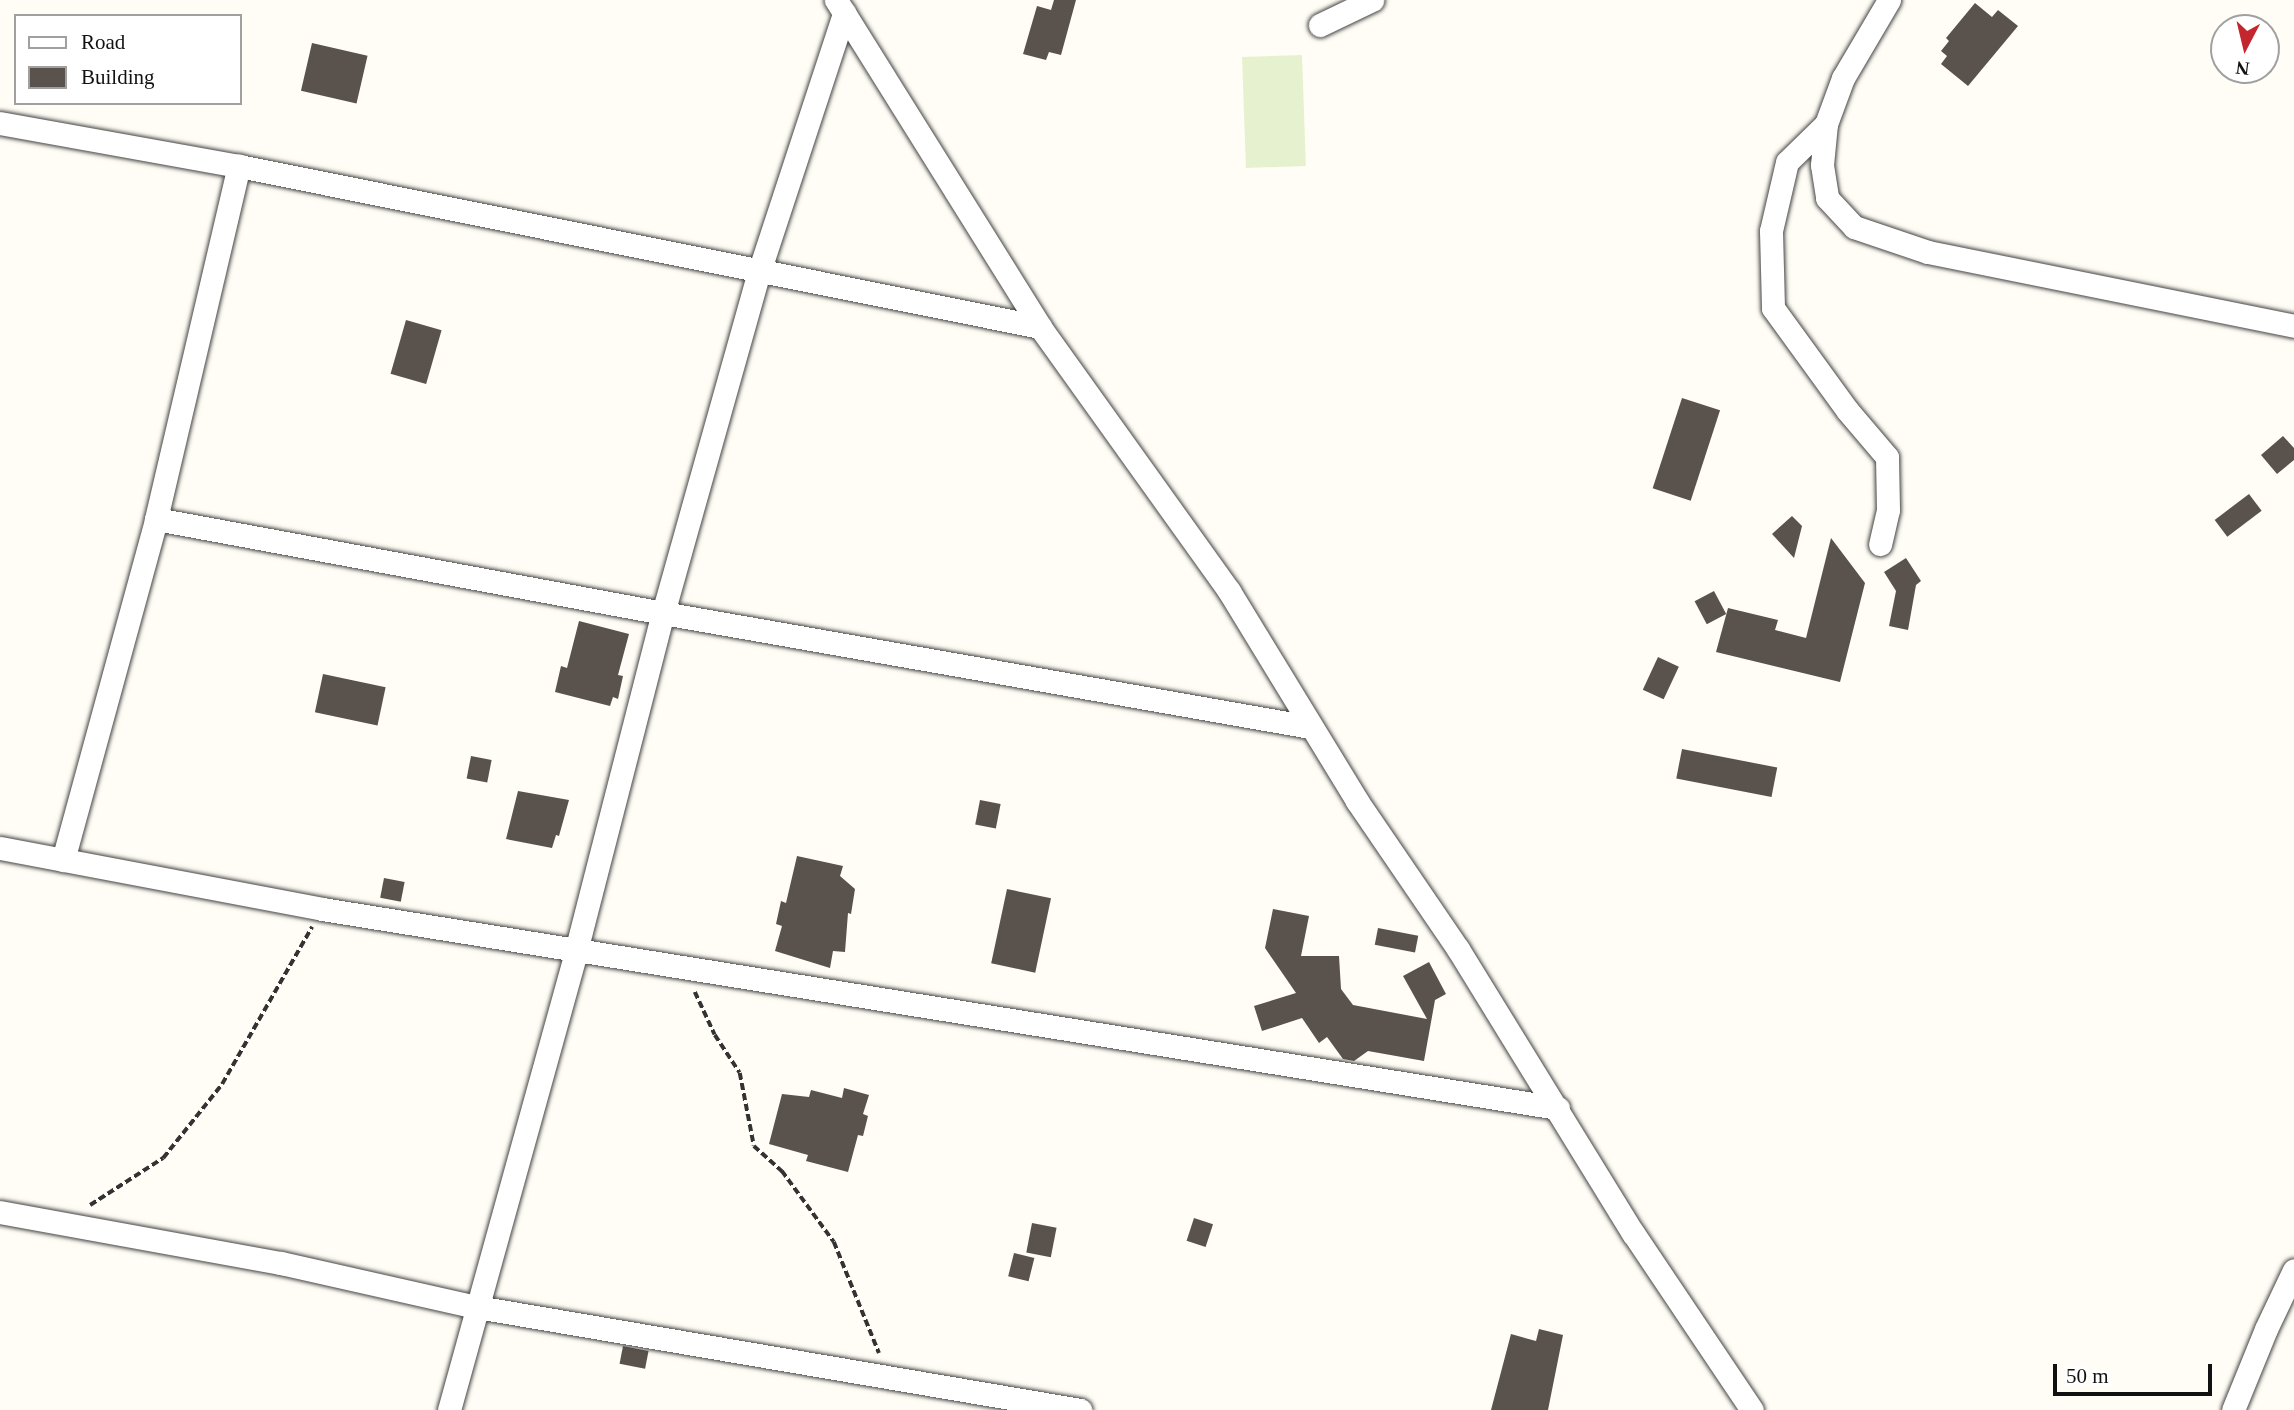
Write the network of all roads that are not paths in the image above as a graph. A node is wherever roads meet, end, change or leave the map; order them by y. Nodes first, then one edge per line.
1 (1372, 0) edge
2 (1889, 0) edge
3 (840, 6) edge
4 (1320, 25) dead end
5 (0, 123) edge
6 (1826, 124) junction
7 (239, 166) junction
8 (760, 272) junction
9 (2294, 326) edge
10 (1040, 327) junction
11 (156, 519) junction
12 (1880, 544) dead end
13 (663, 613) junction
14 (1310, 727) junction
15 (0, 848) edge
16 (63, 860) junction
17 (576, 951) junction
18 (1558, 1108) junction
19 (0, 1212) edge
20 (2294, 1270) edge
21 (477, 1307) junction
22 (449, 1410) edge
23 (1080, 1410) edge
24 (1752, 1410) edge
25 (2233, 1410) edge

1 - 4 street
2 - 6 street
3 - 8 street
3 - 10 street
5 - 7 street
6 - 9 street
6 - 12 street
7 - 8 street
7 - 11 street
8 - 10 street
8 - 13 street
10 - 14 street
11 - 13 street
11 - 16 street
13 - 14 street
13 - 17 street
14 - 18 street
15 - 16 street
16 - 17 street
17 - 18 street
17 - 21 street
18 - 24 street
19 - 21 street
20 - 25 street
21 - 22 street
21 - 23 street

